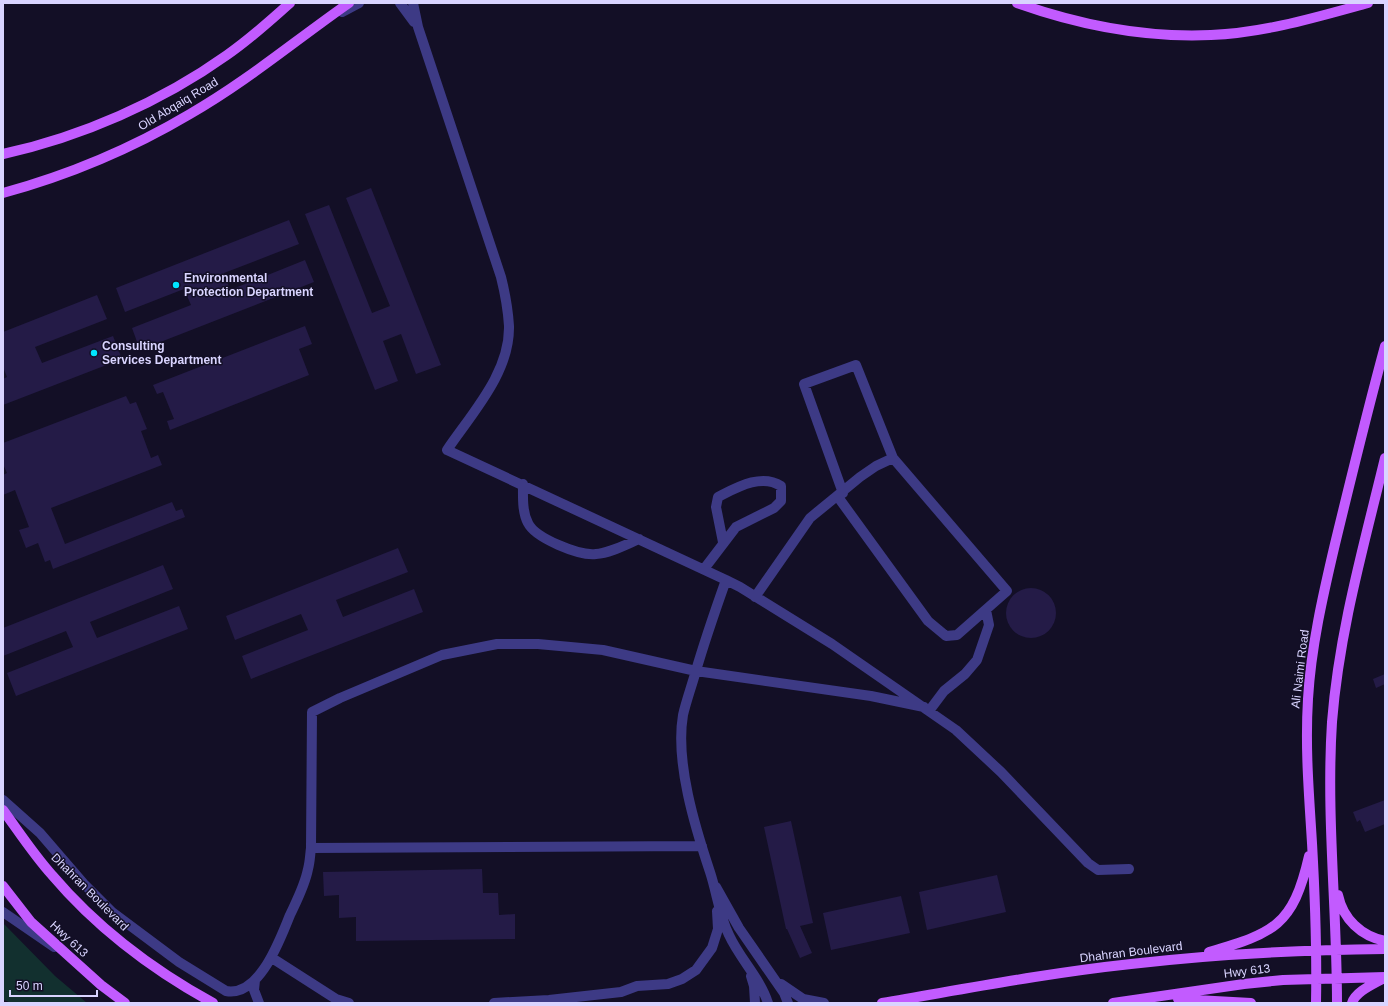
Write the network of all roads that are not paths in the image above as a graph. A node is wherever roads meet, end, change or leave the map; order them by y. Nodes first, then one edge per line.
1 (290, 3) edge
2 (349, 3) edge
3 (359, 3) edge
4 (400, 3) edge
5 (413, 3) edge
6 (1017, 3) edge
7 (1368, 3) edge
8 (418, 27) junction
9 (312, 29) junction
10 (3, 154) edge
11 (3, 193) edge
12 (1385, 346) edge
13 (893, 458) junction
14 (1385, 458) edge
15 (523, 484) junction
16 (840, 495) junction
17 (639, 539) junction
18 (723, 542) junction
19 (704, 569) junction
20 (726, 580) junction
21 (755, 597) junction
22 (986, 610) junction
23 (696, 671) junction
24 (927, 709) junction
25 (3, 800) edge
26 (3, 810) edge
27 (1312, 843) junction
28 (702, 846) junction
29 (311, 848) junction
30 (1129, 869) dead end
31 (1333, 876) junction
32 (712, 880) junction
33 (3, 886) edge
34 (716, 901) junction
35 (3, 912) edge
36 (1385, 941) edge
37 (1385, 949) edge
38 (1316, 950) junction
39 (1336, 950) junction
40 (67, 956) junction
41 (272, 958) junction
42 (1188, 958) junction
43 (744, 960) junction
44 (1385, 977) edge
45 (1337, 978) junction
46 (1317, 979) junction
47 (255, 980) junction
48 (776, 981) junction
49 (1154, 998) junction
50 (125, 1003) edge
51 (213, 1003) edge
52 (259, 1003) edge
53 (349, 1003) edge
54 (494, 1003) edge
55 (755, 1003) edge
56 (768, 1003) edge
57 (788, 1003) edge
58 (824, 1003) edge
59 (882, 1003) edge
60 (1113, 1003) edge
61 (1251, 1003) edge
62 (1316, 1003) edge
63 (1337, 1003) edge
64 (1352, 1003) edge

1 - 10 main road, Old Abqaiq Road
2 - 9 main road, Old Abqaiq Road
3 - 9 street
4 - 8 street
5 - 8 street
6 - 7 main road
8 - 15 street
9 - 11 main road, Old Abqaiq Road
12 - 27 main road, Ali Naimi Road
13 - 16 street
13 - 16 street
13 - 22 street
14 - 31 main road
15 - 17 street
15 - 17 street
16 - 21 street
16 - 22 street
17 - 19 street
18 - 18 street
18 - 19 street
19 - 20 street
20 - 21 street
20 - 23 street
21 - 24 street
22 - 24 street
23 - 24 street
23 - 28 street
23 - 29 street
24 - 30 street
25 - 47 street
26 - 51 main road, Dhahran Boulevard
27 - 38 main road, Ali Naimi Road
27 - 42 main road
28 - 29 street
28 - 32 street
29 - 41 street
31 - 36 main road
31 - 39 main road
32 - 34 street
32 - 48 street
33 - 40 main road, Hwy 613
34 - 43 street
34 - 54 street
35 - 40 street
37 - 39 main road, Dhahran Boulevard
38 - 39 main road, Dhahran Boulevard
38 - 42 main road, Dhahran Boulevard
38 - 46 main road, Ali Naimi Road
39 - 45 main road
40 - 50 main road, Hwy 613
41 - 47 street
41 - 53 street
42 - 59 main road, Dhahran Boulevard
43 - 55 street
43 - 56 street
44 - 45 main road, Hwy 613
44 - 64 main road
45 - 46 main road, Hwy 613
45 - 63 main road
46 - 49 main road, Hwy 613
46 - 62 main road, Ali Naimi Road
47 - 52 street
48 - 57 street
48 - 58 street
49 - 60 main road, Hwy 613
49 - 61 main road

